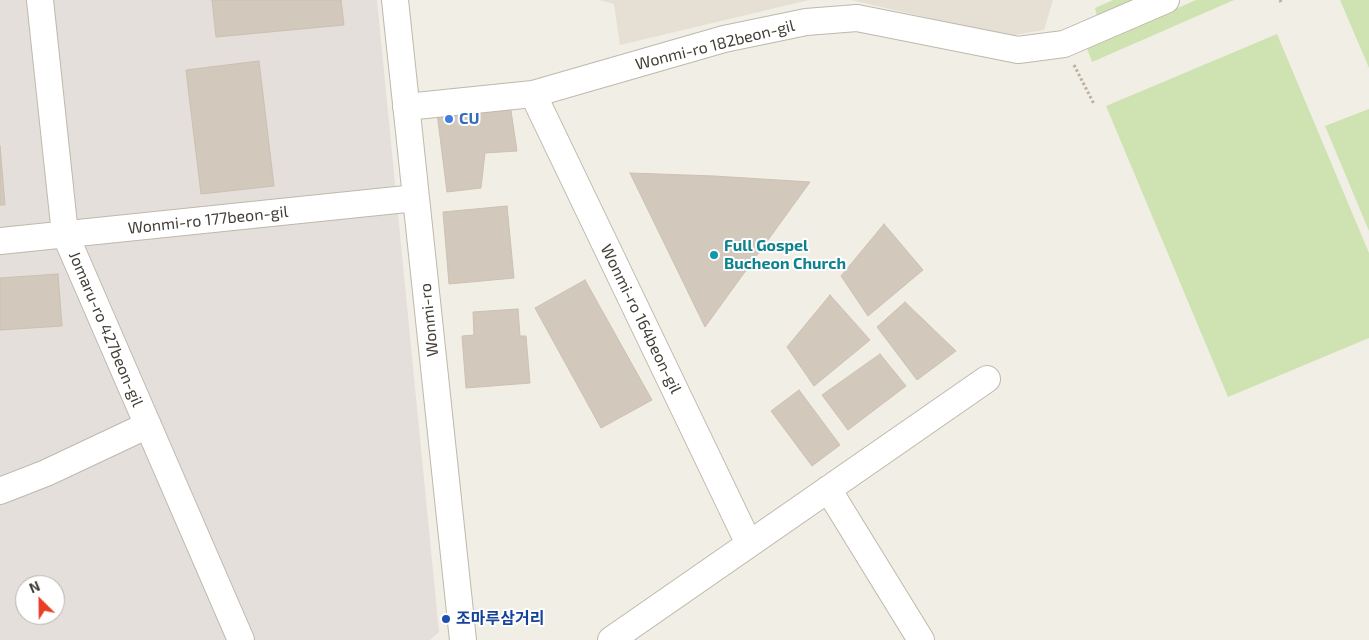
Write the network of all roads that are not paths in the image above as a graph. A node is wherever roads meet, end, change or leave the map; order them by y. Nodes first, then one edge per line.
1 (40, 0) edge
2 (395, 0) edge
3 (1166, 0) edge
4 (533, 94) junction
5 (406, 108) junction
6 (416, 198) junction
7 (65, 234) junction
8 (0, 241) edge
9 (987, 379) dead end
10 (148, 425) junction
11 (828, 489) junction
12 (0, 491) edge
13 (749, 544) junction
14 (241, 640) edge
15 (463, 640) edge
16 (610, 640) edge
17 (921, 640) edge

1 - 7 street, Jomaru-ro 427beon-gil
2 - 5 street, Wonmi-ro
3 - 4 street, Wonmi-ro 182beon-gil
4 - 5 street, Wonmi-ro 182beon-gil
4 - 13 street, Wonmi-ro 164beon-gil
5 - 6 street, Wonmi-ro
6 - 7 street, Wonmi-ro 177beon-gil
6 - 15 street, Wonmi-ro
7 - 8 street, Wonmi-ro 177beon-gil
7 - 10 street, Jomaru-ro 427beon-gil
9 - 11 street
10 - 12 street
10 - 14 street, Jomaru-ro 427beon-gil
11 - 13 street
11 - 17 street
13 - 16 street

